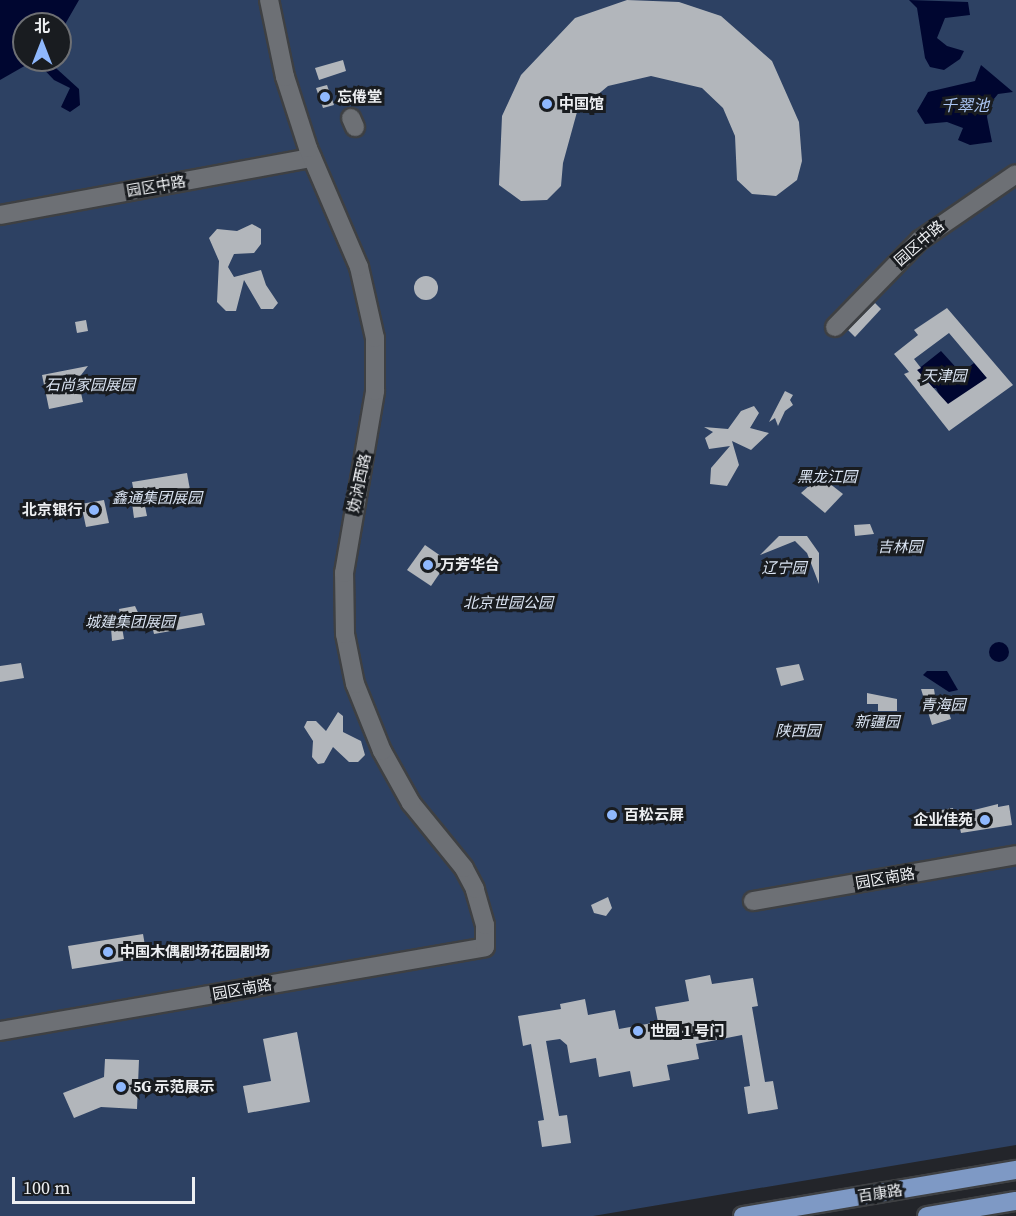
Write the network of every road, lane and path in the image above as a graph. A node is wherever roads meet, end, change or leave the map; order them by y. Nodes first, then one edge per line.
1 (269, 0) edge
2 (312, 158) junction
3 (1016, 174) edge
4 (0, 215) edge
5 (835, 327) dead end
6 (1016, 855) edge
7 (753, 901) dead end
8 (485, 947) joint
9 (0, 1031) edge
10 (1016, 1170) edge
11 (1016, 1201) edge
12 (743, 1216) edge
13 (927, 1216) edge

1 - 2 street, 妫汭西路
2 - 4 street, 园区中路
2 - 8 street, 妫汭西路
3 - 5 street, 园区中路
6 - 7 street, 园区南路
8 - 9 street, 园区南路
10 - 12 main road, 百康路
11 - 13 main road

